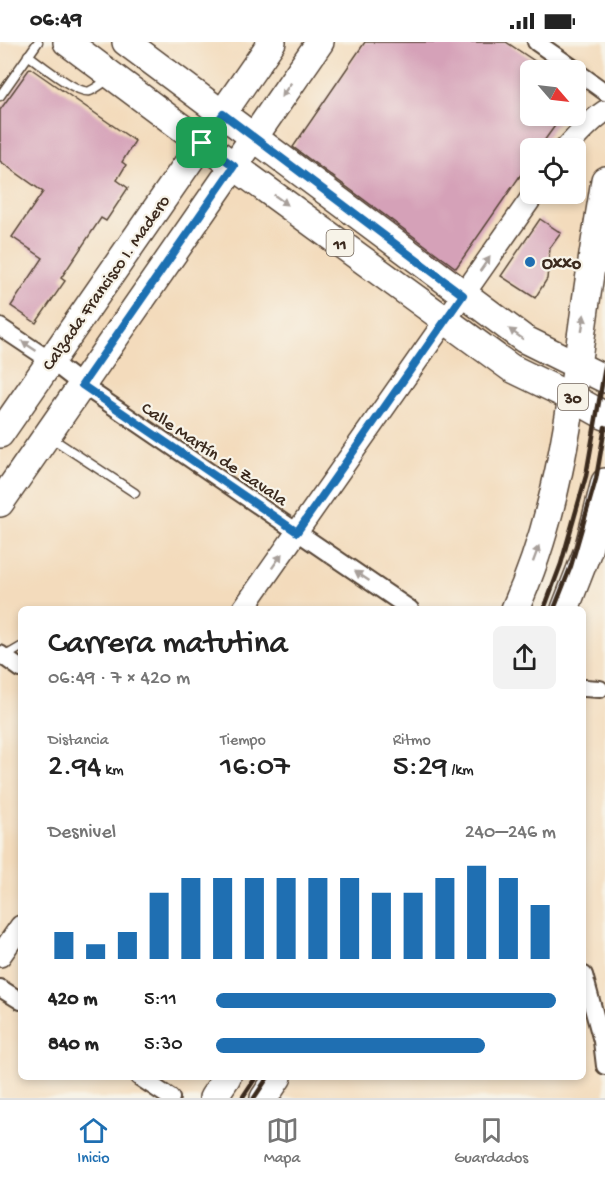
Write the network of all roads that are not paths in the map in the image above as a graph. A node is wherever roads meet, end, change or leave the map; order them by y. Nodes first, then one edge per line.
1 (38, 42) edge
2 (67, 42) edge
3 (126, 42) edge
4 (272, 42) edge
5 (320, 42) edge
6 (536, 42) edge
7 (28, 55) junction
8 (561, 60) edge
9 (113, 76) junction
10 (586, 78) edge
11 (605, 92) edge
12 (0, 96) edge
13 (605, 111) edge
14 (223, 114) junction
15 (254, 137) junction
16 (575, 138) edge
17 (202, 143) junction
18 (234, 166) junction
19 (605, 180) edge
20 (527, 204) edge
21 (463, 295) junction
22 (446, 320) junction
23 (0, 327) edge
24 (51, 361) junction
25 (577, 365) junction
26 (605, 379) edge
27 (82, 385) junction
28 (573, 398) junction
29 (605, 416) edge
30 (0, 434) edge
31 (48, 435) junction
32 (605, 482) edge
33 (135, 493) dead end
34 (0, 504) edge
35 (605, 520) edge
36 (297, 532) junction
37 (588, 550) junction
38 (245, 606) edge
39 (406, 606) edge
40 (516, 606) edge
41 (566, 606) edge
42 (18, 647) edge
43 (2, 655) edge
44 (18, 667) edge
45 (18, 930) edge
46 (0, 956) edge
47 (586, 982) edge
48 (0, 988) edge
49 (18, 999) edge
50 (603, 1042) edge
51 (605, 1065) edge
52 (144, 1080) edge
53 (225, 1080) edge
54 (276, 1080) edge
55 (171, 1098) edge
56 (213, 1098) edge
57 (264, 1098) edge

1 - 7 lane
2 - 9 main road, 11
3 - 14 main road, 11
4 - 14 main road, Calzada Francisco I. Madero
5 -> 15 main road
6 - 8 street
7 - 9 lane
7 - 12 lane
9 - 17 main road, 11
10 - 11 street
13 - 16 street
14 - 15 main road, 11
14 - 17 main road, Calzada Francisco I. Madero
15 - 18 main road
15 - 21 main road, 11
17 - 18 main road, 11
17 - 24 main road, Calzada Francisco I. Madero
18 -> 22 main road, 11
18 - 27 main road
25 -> 19 main road, 30
21 -> 20 street
21 - 22 street
25 -> 21 main road, 11
22 - 28 main road, 11
22 - 36 street
24 -> 23 street, Calle Martín de Zavala
24 - 27 street, Calle Martín de Zavala
24 - 30 main road, Calzada Francisco I. Madero
25 - 26 main road, 11
25 - 28 main road, 30
27 - 31 main road
27 - 36 street, Calle Martín de Zavala
28 - 29 main road, 11
40 -> 28 main road, 30
31 - 33 lane
31 - 34 main road
32 - 37 main road
35 - 37 main road
38 -> 36 street
39 -> 36 street, Calle Martín de Zavala
37 - 41 main road
42 - 43 lane
43 - 44 street
45 - 46 street
47 - 50 street
48 - 49 street
50 - 51 street
52 - 55 street
53 - 56 main road
54 - 57 main road

